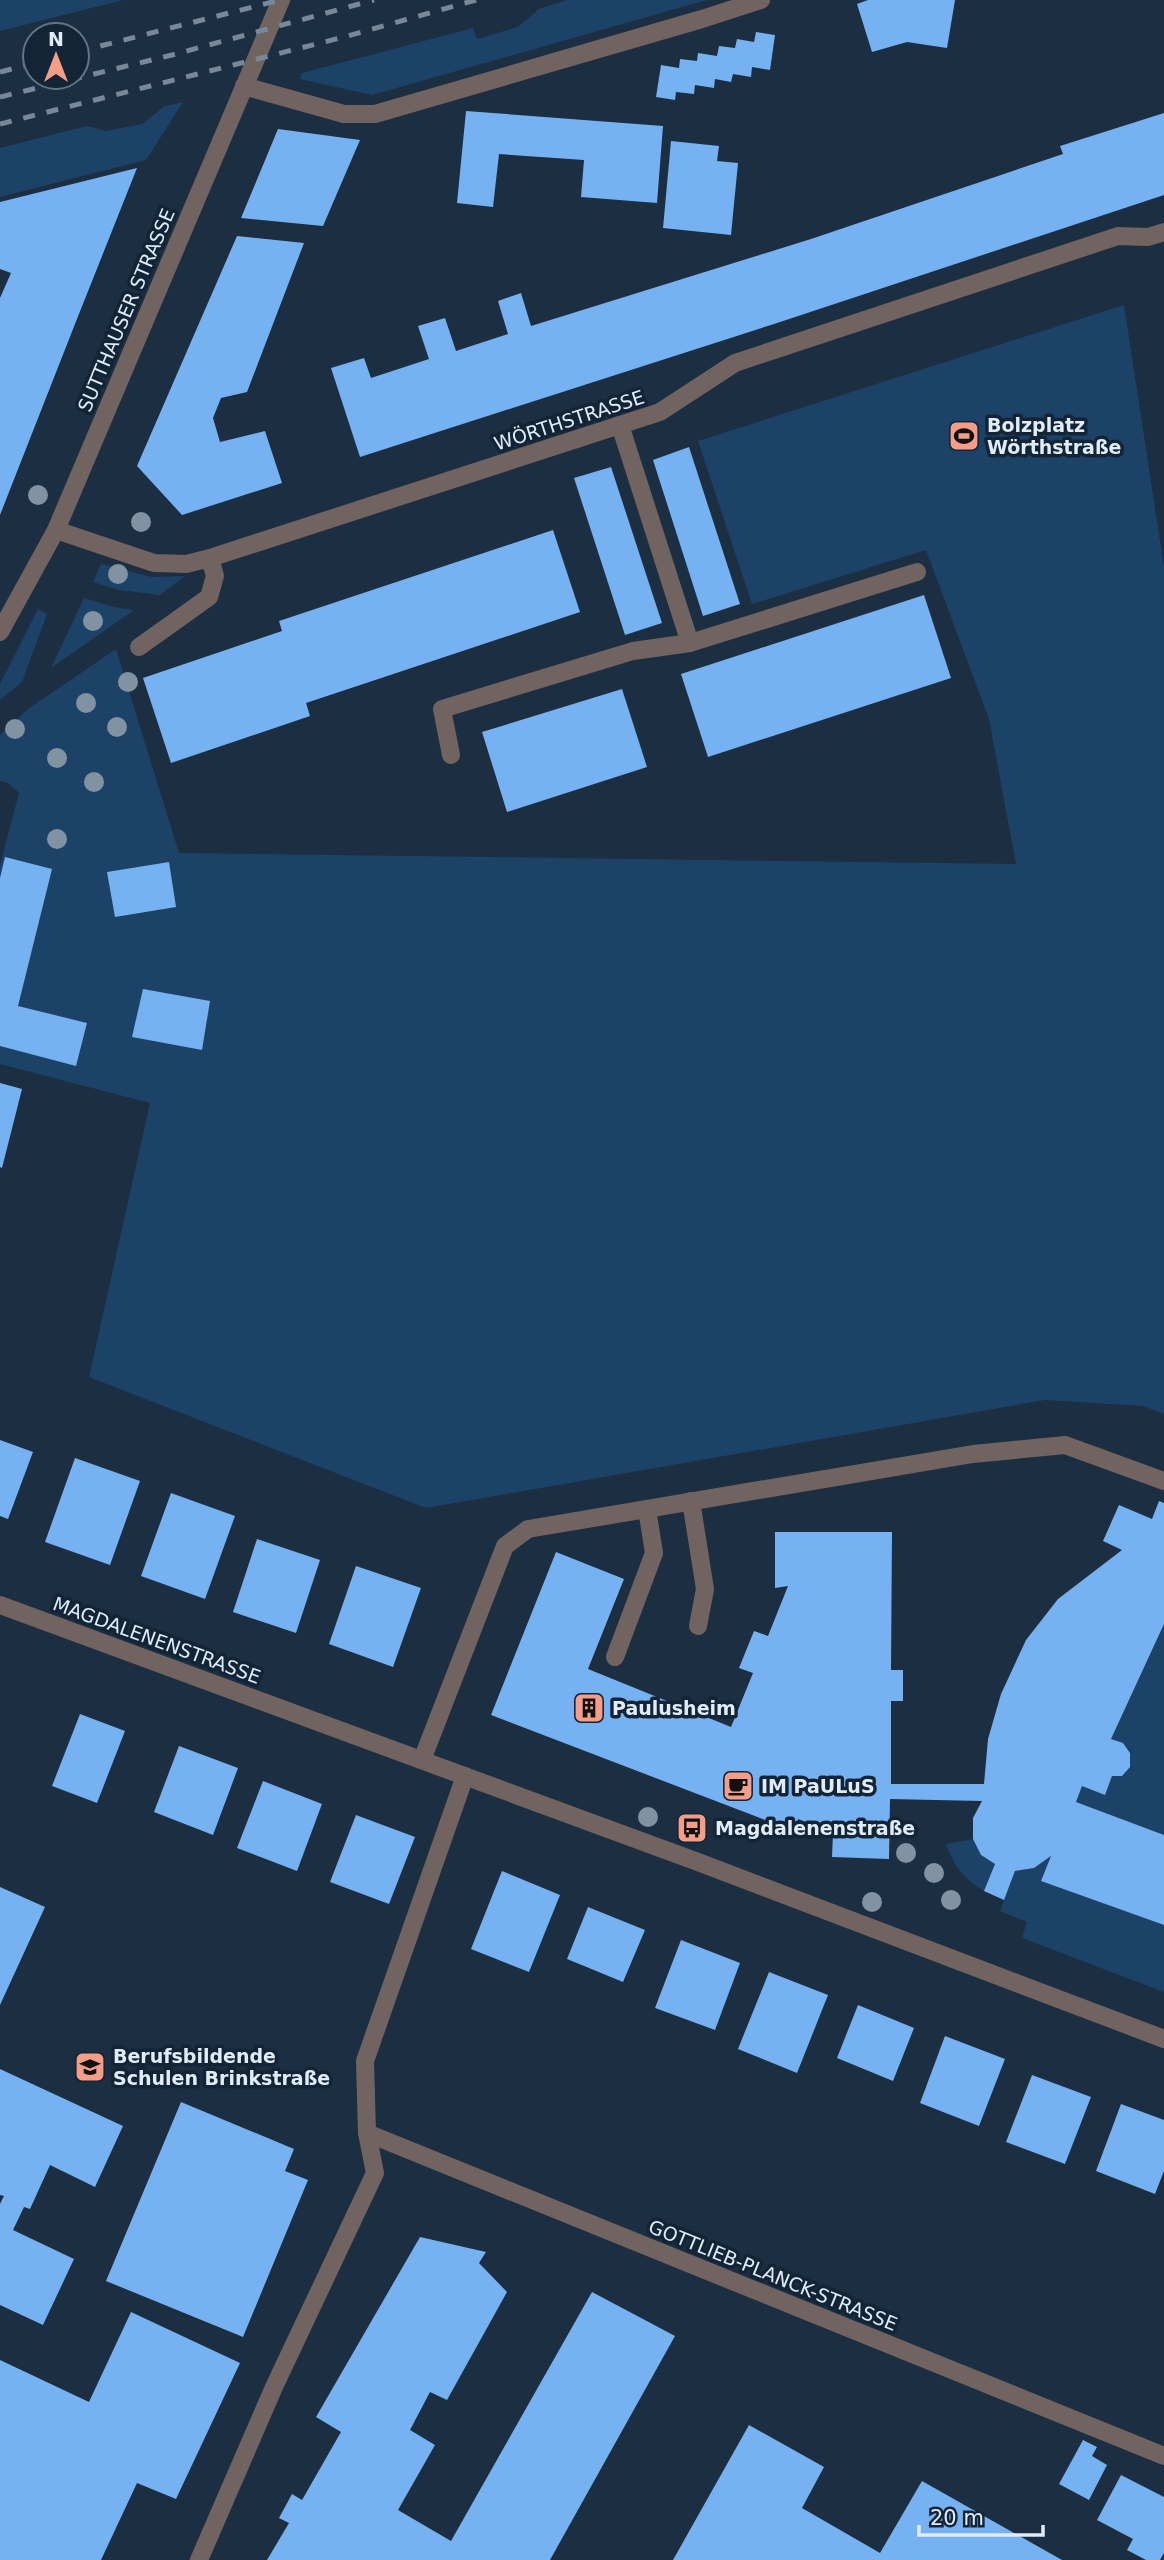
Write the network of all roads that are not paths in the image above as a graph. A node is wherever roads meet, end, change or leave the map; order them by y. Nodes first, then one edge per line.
1 (281, 0) edge
2 (761, 0) edge
3 (244, 86) junction
4 (1164, 232) edge
5 (620, 425) junction
6 (56, 530) junction
7 (210, 558) junction
8 (917, 572) dead end
9 (0, 632) edge
10 (690, 643) junction
11 (139, 646) dead end
12 (451, 755) dead end
13 (1164, 1481) edge
14 (691, 1501) junction
15 (647, 1509) junction
16 (0, 1605) edge
17 (698, 1626) dead end
18 (615, 1657) dead end
19 (422, 1760) junction
20 (465, 1776) junction
21 (1164, 2039) edge
22 (367, 2133) junction
23 (1164, 2456) edge
24 (199, 2560) edge

1 - 3 street, SUTTHAUSER STRASSE
2 - 3 street
3 - 6 street, SUTTHAUSER STRASSE
4 - 5 street, WÖRTHSTRASSE
5 - 7 street, WÖRTHSTRASSE
5 - 10 street
6 - 7 street, WÖRTHSTRASSE
6 - 9 street, SUTTHAUSER STRASSE
7 - 11 street
8 - 10 street
10 - 12 street
13 - 14 street
14 - 15 street
14 - 17 street
15 - 18 street
15 - 19 street
16 - 19 street, MAGDALENENSTRASSE
19 - 20 street, MAGDALENENSTRASSE
20 - 21 street, MAGDALENENSTRASSE
20 - 22 street
22 - 23 street, GOTTLIEB-PLANCK-STRASSE
22 - 24 street

